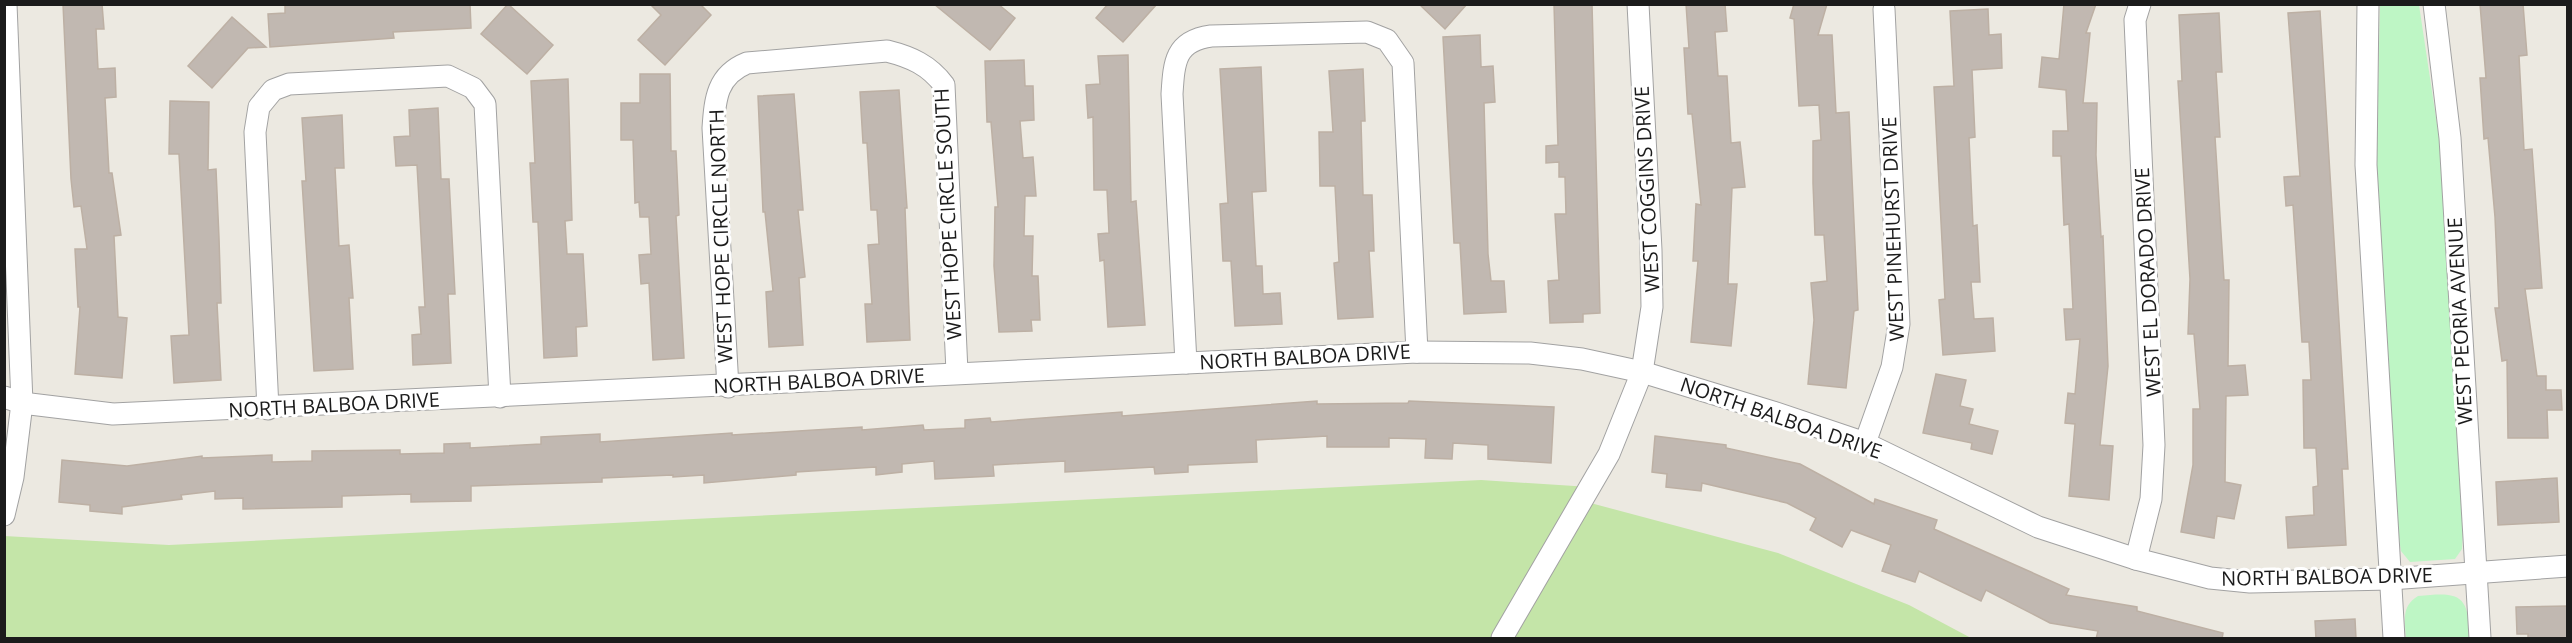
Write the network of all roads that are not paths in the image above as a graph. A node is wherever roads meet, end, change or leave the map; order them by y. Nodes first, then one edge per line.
1 (6, 4) edge
2 (1638, 4) edge
3 (2140, 4) edge
4 (2368, 4) edge
5 (2434, 4) edge
6 (1884, 9) dead end
7 (817, 56) joint
8 (1417, 352) junction
9 (1186, 363) junction
10 (957, 372) junction
11 (1642, 372) junction
12 (728, 387) junction
13 (500, 397) junction
14 (13, 400) edge
15 (268, 409) junction
16 (1865, 443) junction
17 (4, 515) edge
18 (2136, 559) junction
19 (2568, 566) edge
20 (2476, 573) junction
21 (2390, 579) junction
22 (1502, 639) edge
23 (2394, 639) edge
24 (2480, 639) edge

1 - 14 street
2 - 11 street, WEST COGGINS DRIVE
3 - 18 street, WEST EL DORADO DRIVE
4 - 21 street
5 - 20 street, WEST PEORIA AVENUE
6 - 16 street, WEST PINEHURST DRIVE
7 - 10 street, WEST HOPE CIRCLE SOUTH
7 - 12 street, WEST HOPE CIRCLE NORTH
8 - 9 street, NORTH BALBOA DRIVE
8 - 9 street
8 - 11 street, NORTH BALBOA DRIVE
9 - 10 street, NORTH BALBOA DRIVE
10 - 12 street, NORTH BALBOA DRIVE
11 - 16 street, NORTH BALBOA DRIVE
11 - 22 street, WEST COGGINS DRIVE
12 - 13 street, NORTH BALBOA DRIVE
13 - 15 street, NORTH BALBOA DRIVE
13 - 15 street
14 - 15 street, NORTH BALBOA DRIVE
14 - 17 street
16 - 18 street, NORTH BALBOA DRIVE
18 - 21 street, NORTH BALBOA DRIVE
19 - 20 street, NORTH BALBOA DRIVE
20 - 21 street, NORTH BALBOA DRIVE
20 - 24 street, WEST PEORIA AVENUE
21 - 23 street

